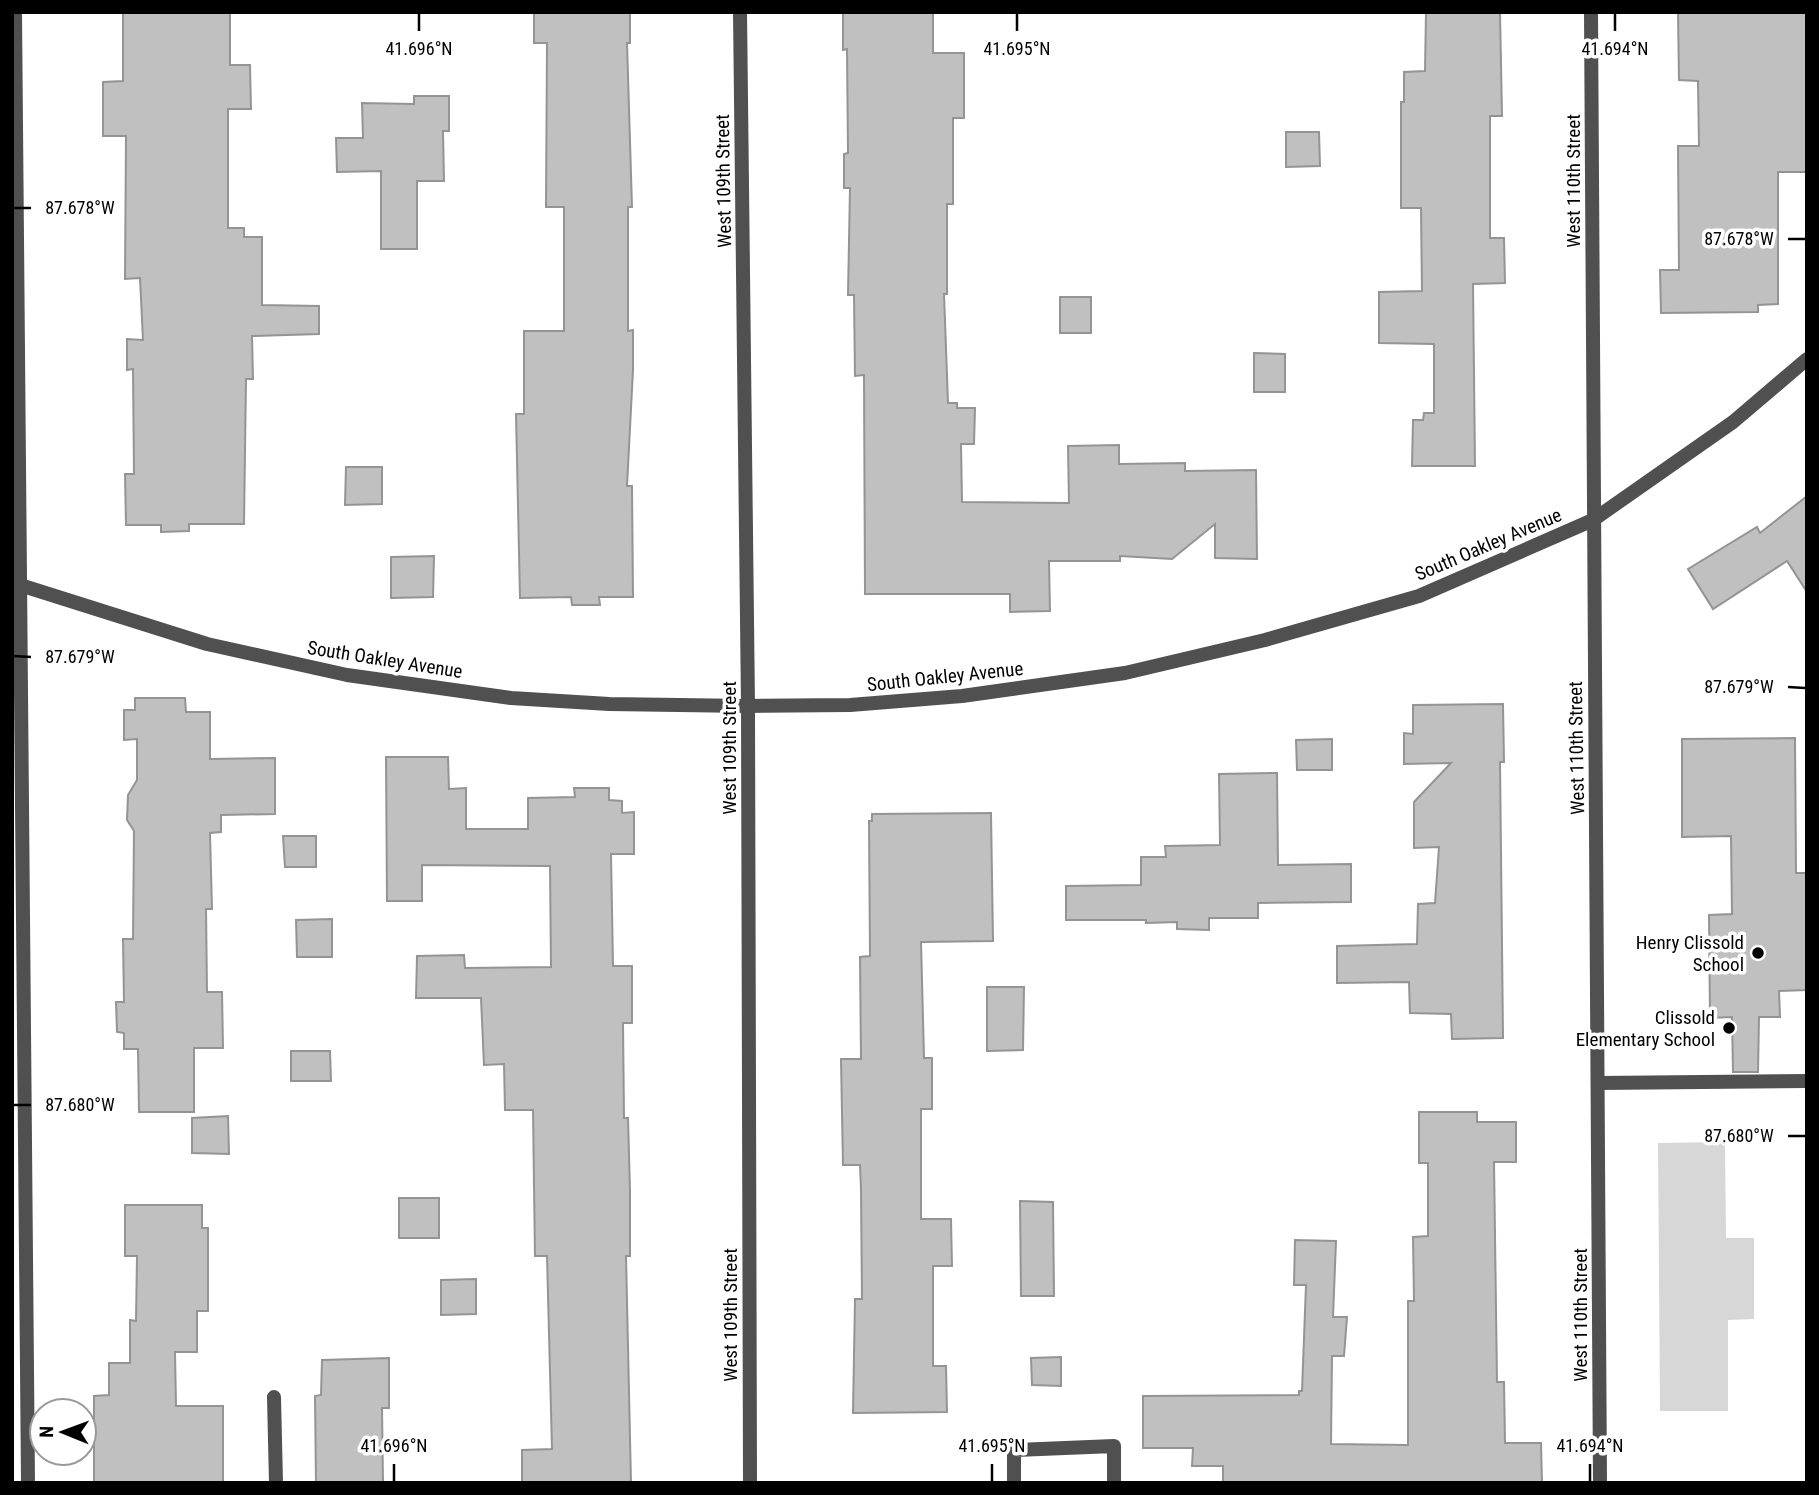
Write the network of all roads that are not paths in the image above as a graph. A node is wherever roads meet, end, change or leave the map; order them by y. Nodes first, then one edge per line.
1 (15, 12) edge
2 (740, 12) edge
3 (1591, 12) edge
4 (1807, 359) edge
5 (1593, 520) junction
6 (20, 585) junction
7 (748, 706) junction
8 (1807, 1082) edge
9 (1598, 1083) junction
10 (274, 1397) dead end
11 (28, 1483) edge
12 (276, 1483) edge
13 (750, 1483) edge
14 (1014, 1483) edge
15 (1114, 1483) edge
16 (1600, 1483) edge

1 - 6 street
2 - 7 street, West 109th Street
3 - 5 street, West 110th Street
4 - 5 street, South Oakley Avenue
5 - 7 street, South Oakley Avenue
5 - 9 street, West 110th Street
6 - 7 street, South Oakley Avenue
6 - 11 street
7 - 13 street, West 109th Street
8 - 9 street
9 - 16 street, West 110th Street
10 - 12 street
14 - 15 street

